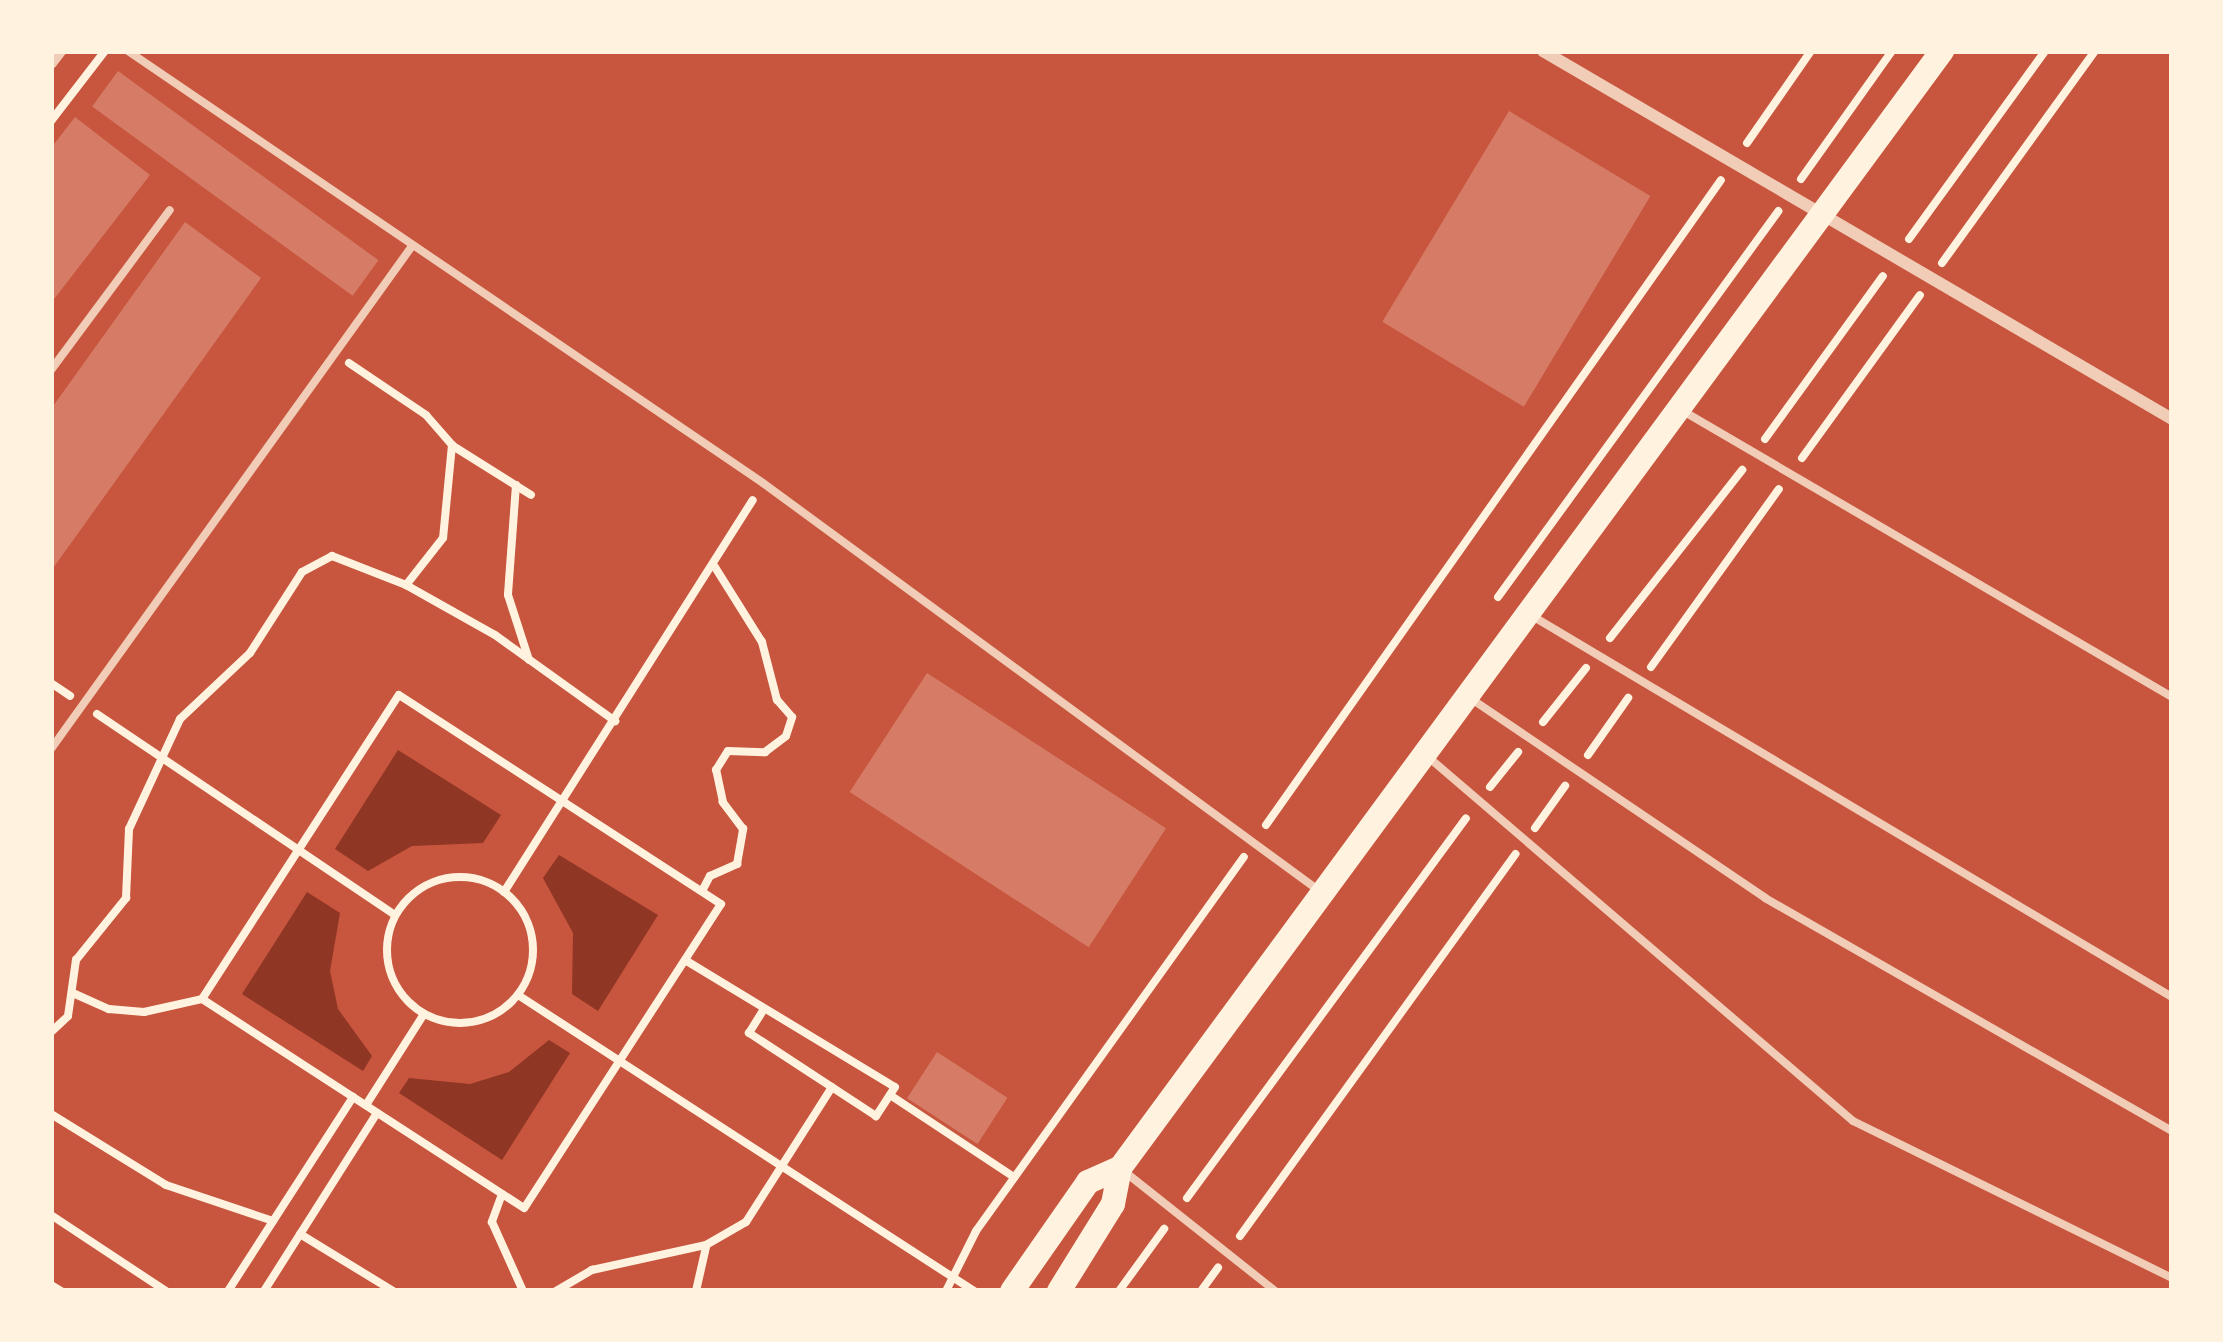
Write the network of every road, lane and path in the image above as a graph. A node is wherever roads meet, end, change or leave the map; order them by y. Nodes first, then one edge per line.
1 (60, 51) edge
2 (105, 51) edge
3 (128, 51) edge
4 (1543, 51) edge
5 (1811, 51) edge
6 (1942, 51) edge
7 (51, 64) edge
8 (51, 121) edge
9 (1733, 164) junction
10 (170, 210) dead end
11 (1817, 214) junction
12 (412, 246) junction
13 (336, 353) junction
14 (51, 370) edge
15 (1677, 408) junction
16 (2172, 419) edge
17 (452, 445) junction
18 (763, 483) junction
19 (516, 485) junction
20 (532, 495) dead end
21 (716, 567) junction
22 (406, 585) junction
23 (1527, 613) junction
24 (530, 660) junction
25 (51, 683) edge
26 (1467, 696) junction
27 (2172, 697) edge
28 (82, 704) junction
29 (615, 721) junction
30 (51, 749) edge
31 (1425, 754) junction
32 (164, 760) junction
33 (563, 801) junction
34 (1254, 842) junction
35 (298, 851) junction
36 (702, 891) junction
37 (504, 892) junction
38 (1324, 894) junction
39 (395, 915) junction
40 (685, 959) junction
41 (75, 994) junction
42 (518, 995) junction
43 (2172, 997) edge
44 (202, 999) junction
45 (763, 1012) junction
46 (424, 1014) junction
47 (51, 1032) edge
48 (620, 1061) junction
49 (832, 1087) junction
50 (890, 1095) junction
51 (353, 1097) junction
52 (366, 1106) junction
53 (377, 1113) junction
54 (51, 1114) edge
55 (2172, 1131) edge
56 (782, 1166) junction
57 (1120, 1168) junction
58 (1014, 1177) junction
59 (502, 1194) junction
60 (51, 1215) edge
61 (273, 1221) junction
62 (300, 1234) junction
63 (706, 1245) junction
64 (953, 1277) junction
65 (2172, 1278) edge
66 (51, 1285) edge
67 (61, 1291) edge
68 (166, 1291) edge
69 (228, 1291) edge
70 (264, 1291) edge
71 (393, 1291) edge
72 (523, 1291) edge
73 (556, 1291) edge
74 (696, 1291) edge
75 (946, 1291) edge
76 (974, 1291) edge
77 (1012, 1291) edge
78 (1059, 1291) edge
79 (1275, 1291) edge

1 - 7 street
2 - 8 path
3 - 12 lane
4 - 9 street
5 - 9 path
6 - 11 main road
9 - 11 street
9 - 34 path
10 - 14 lane
11 - 15 main road
11 - 16 street
12 - 13 lane
12 - 18 lane
13 - 17 path
13 - 28 lane
15 - 23 main road
15 - 27 lane
17 - 19 path
17 - 22 path
18 - 21 path
18 - 34 lane
19 - 20 path
19 - 24 path
21 - 29 path
21 - 36 path
22 - 24 path
22 - 32 path
23 - 26 main road
23 - 43 lane
24 - 29 path
25 - 28 path
26 - 31 main road
26 - 55 lane
28 - 30 lane
28 - 32 path
29 - 33 path
31 - 38 main road
31 - 65 lane
32 - 35 path
32 - 41 path
33 - 35 path
33 - 36 path
33 - 37 path
34 - 38 lane
34 - 58 path
35 - 39 path
35 - 44 path
36 - 40 path
37 - 39 path
37 - 42 path
38 - 57 main road
39 - 46 path
40 - 45 path
40 - 48 path
41 - 44 path
41 - 47 path
42 - 46 path
42 - 48 path
44 - 51 path
45 - 49 path
45 - 50 path
46 - 52 path
48 - 56 path
48 - 59 path
49 - 50 path
49 - 56 path
50 - 58 path
51 - 52 path
51 - 61 path
52 - 53 path
53 - 59 path
53 - 62 path
54 - 61 path
56 - 63 path
56 - 64 path
57 - 77 main road
57 - 78 main road
57 - 79 lane
58 - 64 path
59 - 72 path
60 - 68 path
61 - 69 path
62 - 70 path
62 - 71 path
63 - 73 path
63 - 74 path
64 - 75 path
64 - 76 path
66 - 67 path

